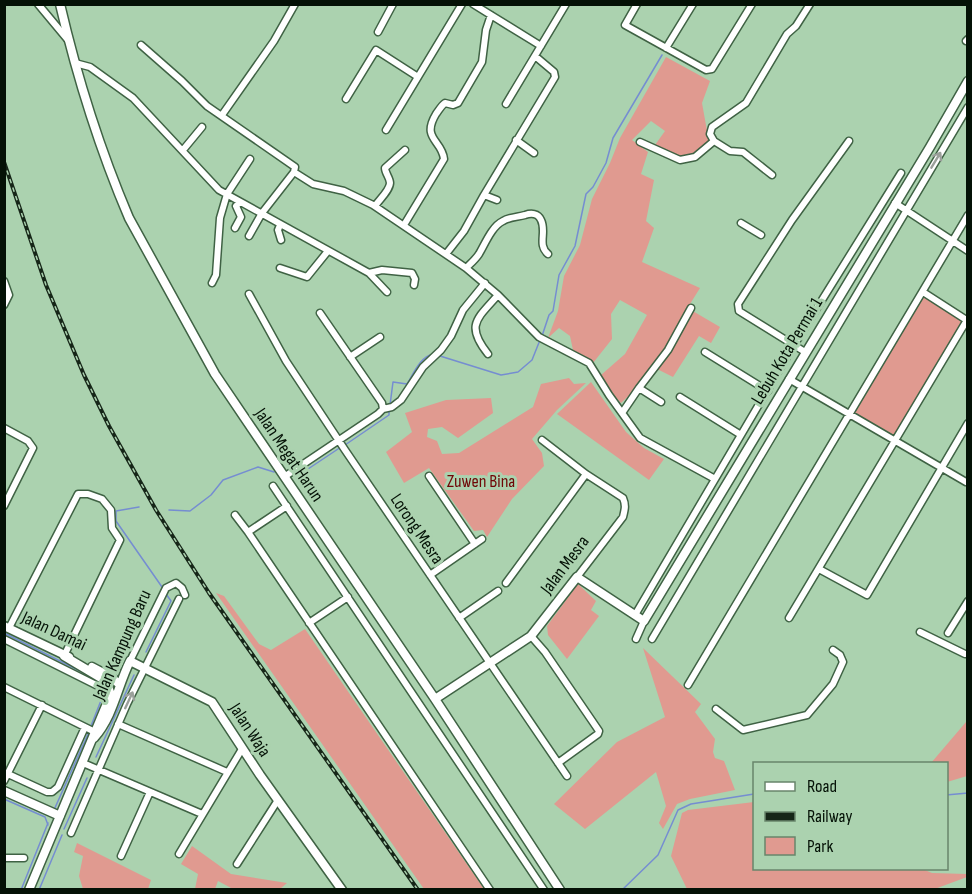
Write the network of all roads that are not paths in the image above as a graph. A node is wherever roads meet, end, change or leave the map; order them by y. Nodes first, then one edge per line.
1 (38, 4) edge
2 (60, 4) edge
3 (295, 4) edge
4 (393, 4) edge
5 (462, 4) edge
6 (473, 4) edge
7 (566, 4) edge
8 (637, 4) edge
9 (693, 4) edge
10 (752, 4) edge
11 (810, 4) edge
12 (491, 15) junction
13 (378, 32) dead end
14 (69, 41) junction
15 (141, 45) dead end
16 (541, 46) junction
17 (666, 48) junction
18 (535, 56) junction
19 (75, 63) junction
20 (418, 77) junction
21 (968, 81) edge
22 (346, 99) dead end
23 (506, 104) dead end
24 (968, 107) edge
25 (222, 115) junction
26 (202, 127) dead end
27 (386, 130) dead end
28 (516, 140) junction
29 (714, 141) junction
30 (849, 141) dead end
31 (640, 142) dead end
32 (183, 150) junction
33 (405, 150) dead end
34 (534, 153) dead end
35 (250, 159) dead end
36 (293, 169) junction
37 (901, 173) dead end
38 (772, 174) dead end
39 (227, 194) junction
40 (484, 195) junction
41 (496, 200) dead end
42 (240, 202) junction
43 (895, 203) junction
44 (375, 206) junction
45 (905, 210) junction
46 (262, 213) junction
47 (968, 215) edge
48 (741, 224) dead end
49 (280, 225) junction
50 (404, 225) junction
51 (235, 228) dead end
52 (760, 234) dead end
53 (249, 236) dead end
54 (281, 240) dead end
55 (952, 241) junction
56 (328, 251) junction
57 (968, 251) edge
58 (446, 254) junction
59 (549, 254) dead end
60 (280, 268) dead end
61 (466, 268) junction
62 (369, 273) junction
63 (4, 281) edge
64 (212, 283) dead end
65 (485, 283) junction
66 (414, 285) dead end
67 (387, 292) dead end
68 (923, 292) junction
69 (249, 294) dead end
70 (498, 295) junction
71 (5, 305) edge
72 (691, 308) dead end
73 (320, 313) dead end
74 (967, 321) edge
75 (380, 337) dead end
76 (794, 345) junction
77 (705, 352) dead end
78 (805, 352) junction
79 (488, 354) dead end
80 (350, 357) junction
81 (789, 379) junction
82 (801, 386) junction
83 (639, 388) junction
84 (768, 391) junction
85 (680, 397) dead end
86 (661, 402) dead end
87 (388, 408) junction
88 (622, 413) junction
89 (849, 414) junction
90 (968, 423) edge
91 (4, 428) edge
92 (741, 435) junction
93 (542, 440) dead end
94 (895, 441) junction
95 (342, 445) junction
96 (941, 467) junction
97 (586, 474) junction
98 (429, 476) dead end
99 (284, 477) junction
100 (715, 479) junction
101 (966, 482) edge
102 (273, 486) dead end
103 (4, 506) edge
104 (287, 506) junction
105 (235, 515) dead end
106 (248, 532) junction
107 (482, 539) dead end
108 (475, 544) junction
109 (336, 554) junction
110 (324, 562) junction
111 (819, 568) junction
112 (430, 575) junction
113 (577, 577) junction
114 (506, 583) dead end
115 (498, 591) dead end
116 (348, 597) junction
117 (968, 601) edge
118 (635, 615) junction
119 (459, 618) junction
120 (789, 618) dead end
121 (644, 621) junction
122 (309, 622) junction
123 (7, 627) edge
124 (920, 632) dead end
125 (948, 633) dead end
126 (531, 636) junction
127 (4, 639) edge
128 (636, 639) dead end
129 (652, 639) dead end
130 (833, 650) dead end
131 (968, 654) edge
132 (64, 656) junction
133 (130, 661) junction
134 (490, 663) junction
135 (144, 669) junction
136 (119, 684) junction
137 (688, 685) dead end
138 (4, 687) edge
139 (110, 692) junction
140 (435, 699) junction
141 (42, 705) junction
142 (716, 709) dead end
143 (118, 724) junction
144 (85, 727) junction
145 (95, 735) junction
146 (242, 748) junction
147 (83, 763) junction
148 (558, 763) junction
149 (99, 770) junction
150 (227, 772) junction
151 (8, 774) junction
152 (567, 776) dead end
153 (4, 781) edge
154 (4, 791) edge
155 (150, 792) junction
156 (278, 800) junction
157 (202, 814) junction
158 (60, 816) junction
159 (71, 833) dead end
160 (179, 854) dead end
161 (121, 856) dead end
162 (4, 858) edge
163 (24, 858) dead end
164 (237, 864) dead end
165 (29, 890) edge
166 (342, 890) edge
167 (489, 890) edge
168 (544, 890) edge
169 (560, 890) edge

1 - 14 street
2 - 14 street, Jalan Megat Harun
3 - 25 street
4 - 13 street
5 - 20 street
6 - 12 street
7 - 16 street
8 - 17 street
9 - 17 street
10 - 17 street
11 - 29 street
12 - 16 street
12 - 50 street
14 - 19 street, Jalan Megat Harun
15 - 25 street
16 - 18 street
18 - 23 street
18 - 28 street
19 - 32 street
19 - 99 street, Jalan Megat Harun
20 - 22 street
20 - 27 street
21 - 43 street, Lebuh Kota Permai 1
45 -> 24 street, Lebuh Kota Permai 1
25 - 36 street
26 - 32 street
28 - 34 street
28 - 40 street
29 - 31 street
29 - 38 street
30 - 76 street
32 - 39 street
33 - 44 street
35 - 39 street
36 - 44 street
36 - 46 street
37 - 76 street
39 - 42 street
39 - 64 street
40 - 41 street
40 - 58 street
42 - 46 street
42 - 51 street
43 - 45 street
43 - 78 street, Lebuh Kota Permai 1
44 - 50 street
45 - 55 street
45 - 82 street, Lebuh Kota Permai 1
46 - 49 street
46 - 53 street
47 - 55 street
48 - 52 street
49 - 54 street
49 - 56 street
50 - 58 street
55 - 57 street
55 - 68 street
56 - 60 street
56 - 62 street
58 - 61 street
59 - 61 street
61 - 65 street
62 - 66 street
62 - 67 street
63 - 71 street
65 - 70 street
65 - 87 street
68 - 74 street
68 - 89 street
69 - 95 street, Lorong Mesra
70 - 79 street
70 - 88 street
72 - 83 street
73 - 80 street
74 - 94 street
75 - 80 street
76 - 78 street
76 - 84 street
77 - 84 street
78 - 81 street, Lebuh Kota Permai 1
80 - 87 street
81 - 82 street
81 - 121 street, Lebuh Kota Permai 1
82 - 89 street
82 - 129 street, Lebuh Kota Permai 1
83 - 86 street
83 - 88 street
84 - 92 street
85 - 92 street
87 - 95 street
88 - 100 street
89 - 94 street
89 - 137 street
90 - 96 street
91 - 103 street
92 - 100 street
93 - 97 street, Jalan Mesra
94 - 96 street
94 - 111 street
95 - 99 street
95 - 112 street, Lorong Mesra
96 - 101 street
96 - 111 street
97 - 113 street, Jalan Mesra
97 - 114 street
98 - 108 street
99 - 109 street, Jalan Megat Harun
100 - 118 street
102 - 104 street, Jalan Megat Harun
104 - 106 street
104 - 110 street, Jalan Megat Harun
105 - 106 street
106 - 122 street
107 - 108 street
108 - 112 street
109 - 110 street
109 - 140 street, Jalan Megat Harun
110 - 116 street, Jalan Megat Harun
111 - 120 street
112 - 119 street, Lorong Mesra
113 - 118 street
113 - 126 street, Jalan Mesra
115 - 119 street
116 - 122 street
116 - 168 street, Jalan Megat Harun
117 - 125 street
118 - 121 street
119 - 134 street, Lorong Mesra
121 - 128 street, Lebuh Kota Permai 1
122 - 167 street
123 - 132 street, Jalan Damai
123 - 132 street
124 - 131 street
126 - 134 street, Jalan Mesra
126 - 148 street
127 - 139 street
130 - 142 street
132 - 136 street, Jalan Damai
132 - 139 street, Jalan Kampung Baru
133 - 135 street, Jalan Waja
133 - 135 street, Jalan Kampung Baru
133 - 136 street, Jalan Kampung Baru
134 - 140 street, Jalan Mesra
134 - 148 street, Lorong Mesra
143 -> 135 street
135 - 146 street, Jalan Waja
136 - 145 street, Jalan Kampung Baru
138 - 141 street
139 - 145 street, Jalan Kampung Baru
140 - 169 street, Jalan Megat Harun
141 - 144 street
141 - 151 street
143 - 149 street
143 - 150 street
144 - 145 street
144 - 151 street
145 - 147 street, Jalan Kampung Baru
146 - 150 street
146 - 156 street, Jalan Waja
147 - 149 street
147 - 158 street, Jalan Kampung Baru
148 - 152 street, Lorong Mesra
149 - 155 street
149 - 159 street
150 - 157 street
151 - 153 street
154 - 158 street
155 - 157 street
155 - 161 street
156 - 164 street
156 - 166 street, Jalan Waja
157 - 160 street
158 - 165 street, Jalan Kampung Baru
162 - 163 street

